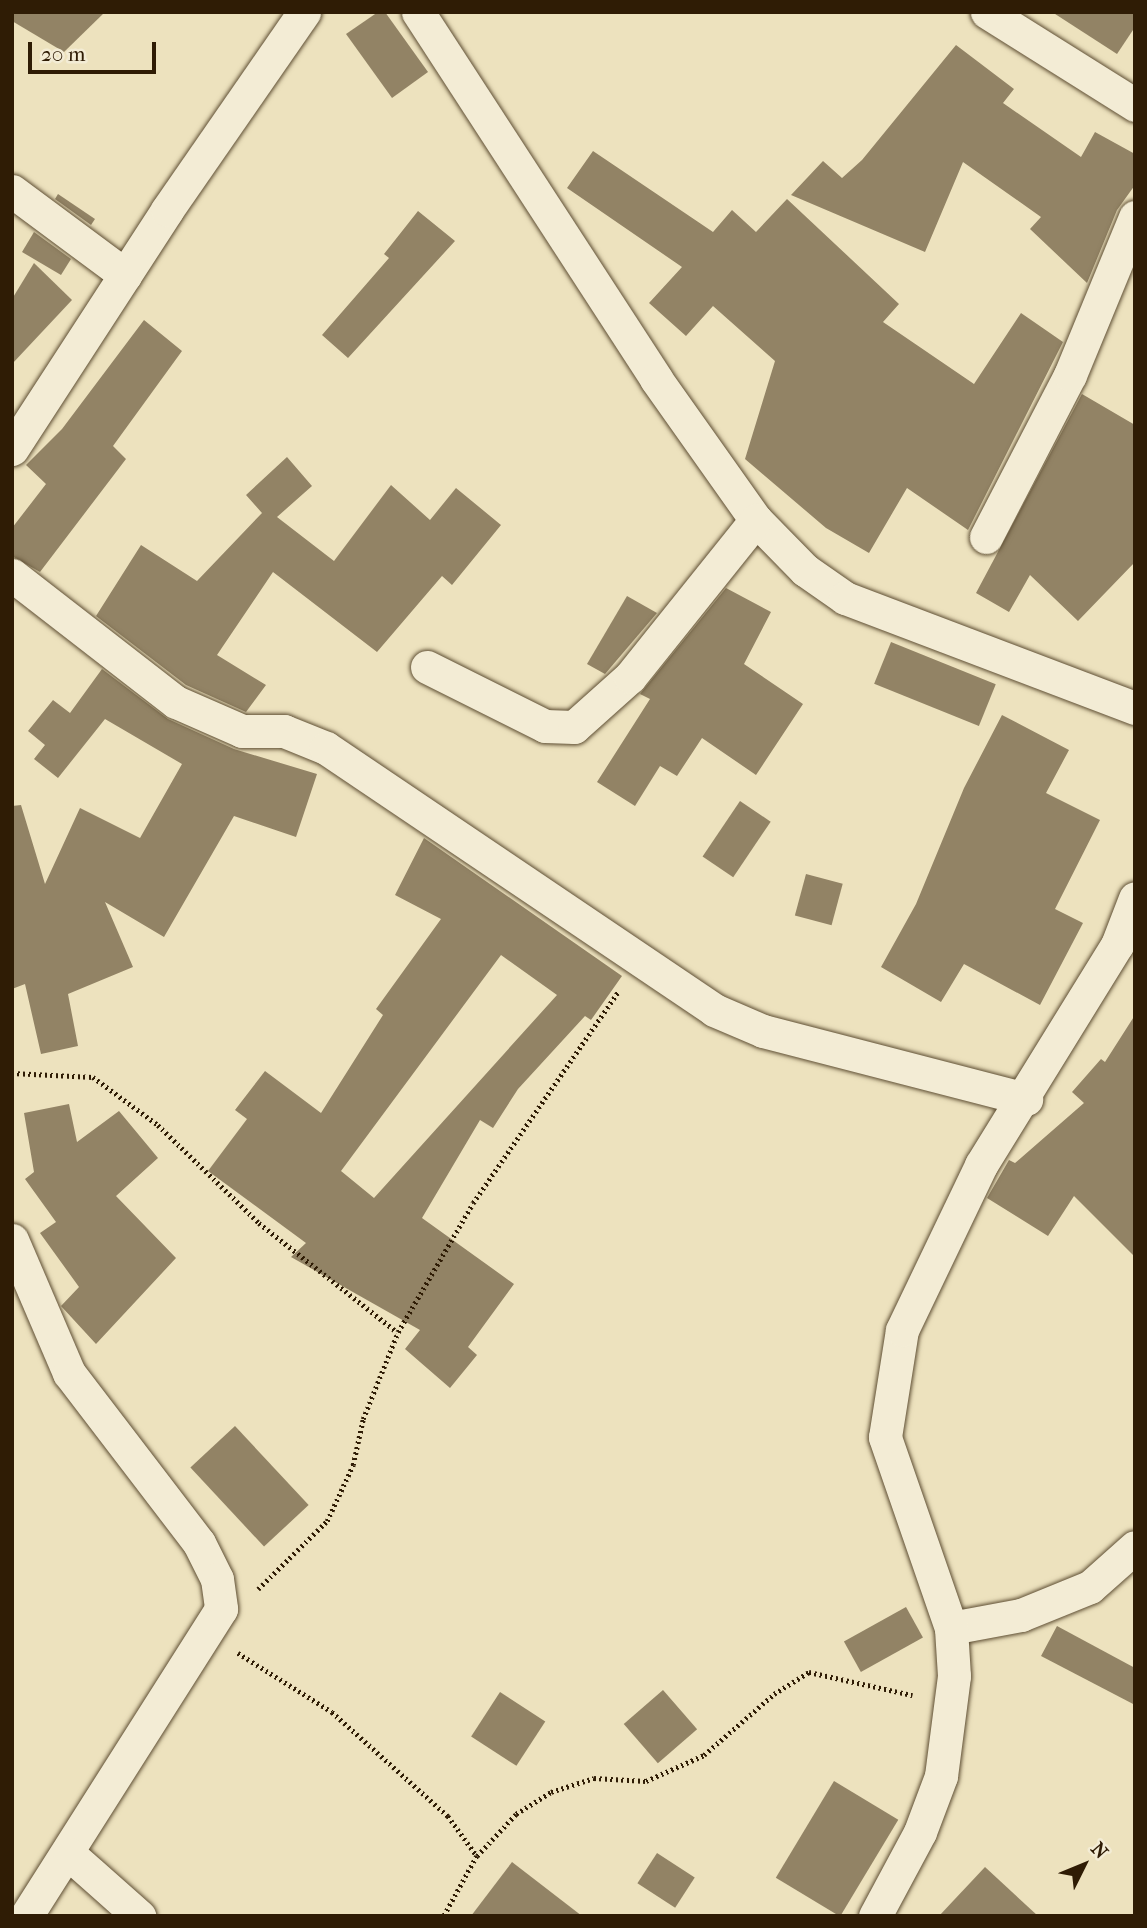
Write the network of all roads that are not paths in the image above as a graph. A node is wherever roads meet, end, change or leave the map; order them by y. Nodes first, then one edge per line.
1 (304, 12) edge
2 (418, 12) edge
3 (987, 12) edge
4 (1135, 105) edge
5 (12, 191) edge
6 (1135, 217) edge
7 (125, 275) junction
8 (12, 449) edge
9 (756, 520) junction
10 (986, 537) dead end
11 (12, 575) edge
12 (427, 667) dead end
13 (1135, 708) edge
14 (1135, 898) edge
15 (1026, 1099) junction
16 (12, 1240) edge
17 (1135, 1547) edge
18 (951, 1628) junction
19 (69, 1854) junction
20 (26, 1916) edge
21 (139, 1916) edge
22 (875, 1916) edge

1 - 7 street
2 - 9 street
3 - 4 street
5 - 7 street
6 - 10 street
7 - 8 street
9 - 12 street
9 - 13 street
11 - 15 street
14 - 15 street
15 - 18 street
16 - 19 street
17 - 18 street
18 - 22 street
19 - 20 street
19 - 21 street

